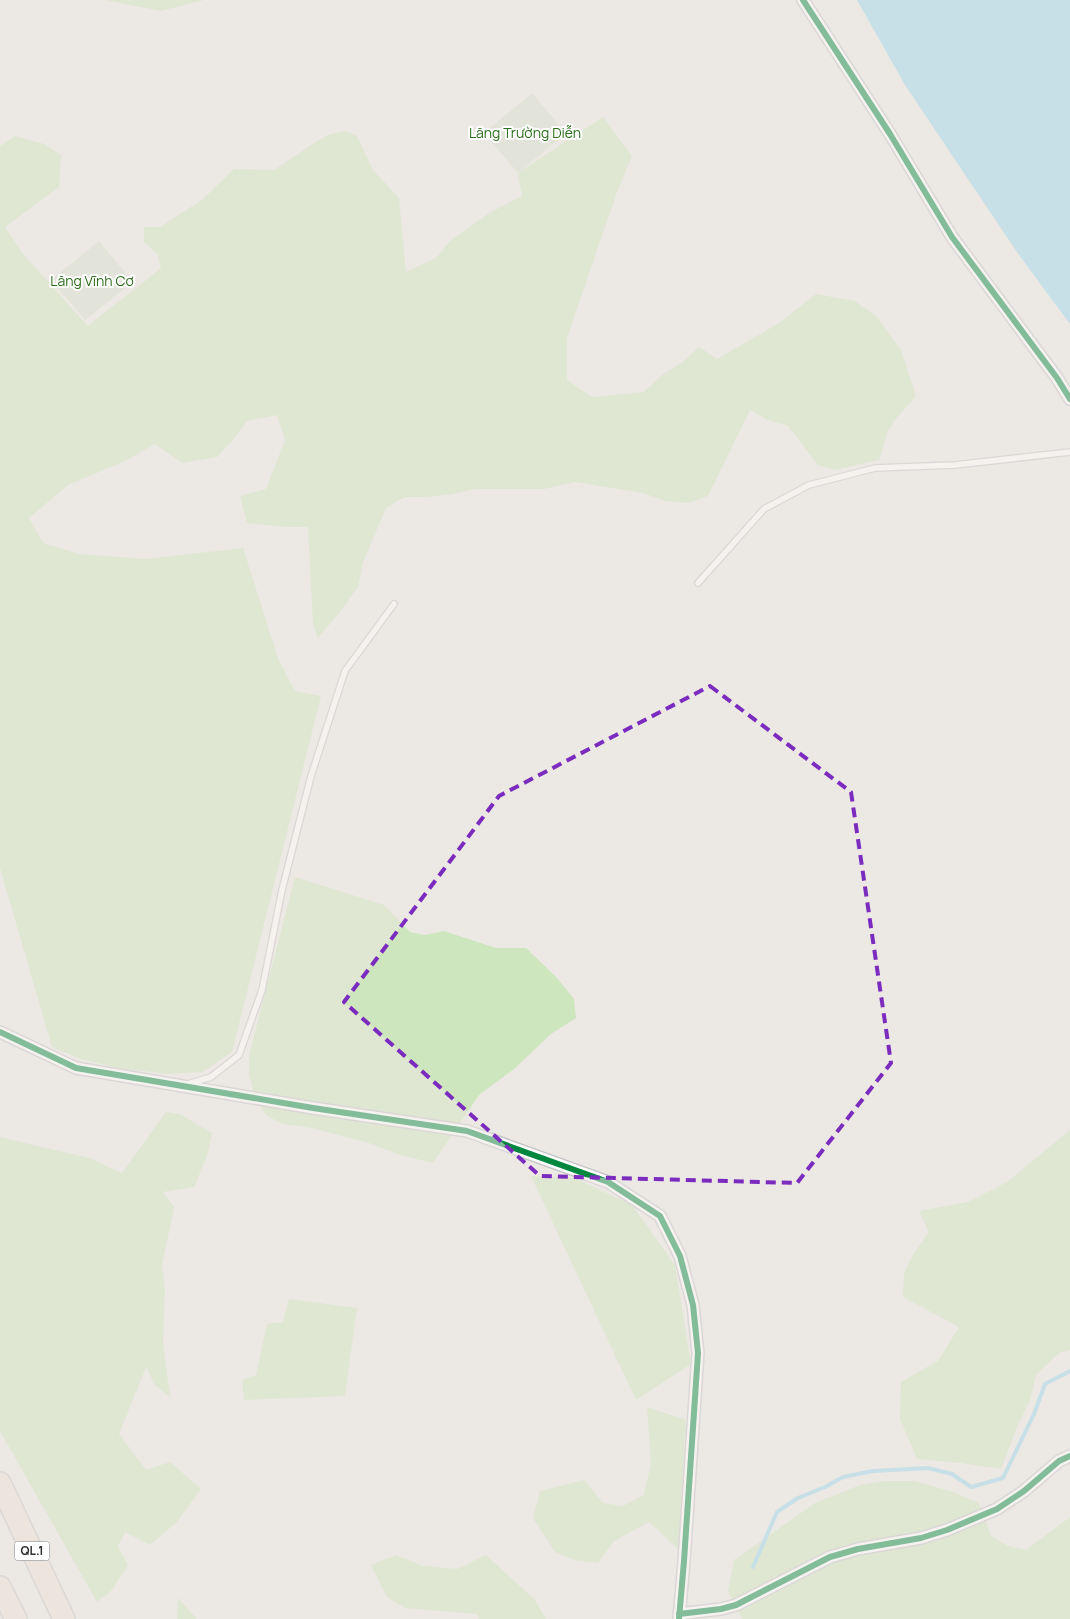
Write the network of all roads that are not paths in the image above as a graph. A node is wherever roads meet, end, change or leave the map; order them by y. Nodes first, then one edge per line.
1 (803, 0) edge
2 (1070, 399) edge
3 (1070, 452) edge
4 (698, 583) dead end
5 (394, 604) dead end
6 (0, 1032) edge
7 (181, 1086) junction
8 (1070, 1456) edge
9 (0, 1483) edge
10 (0, 1586) edge
11 (679, 1617) edge
12 (16, 1619) edge
13 (64, 1619) edge

1 - 2 street
3 - 4 lane
5 - 7 lane
6 - 7 street
7 - 11 street
8 - 11 street
9 - 13 highway, QL.1
10 - 12 highway

